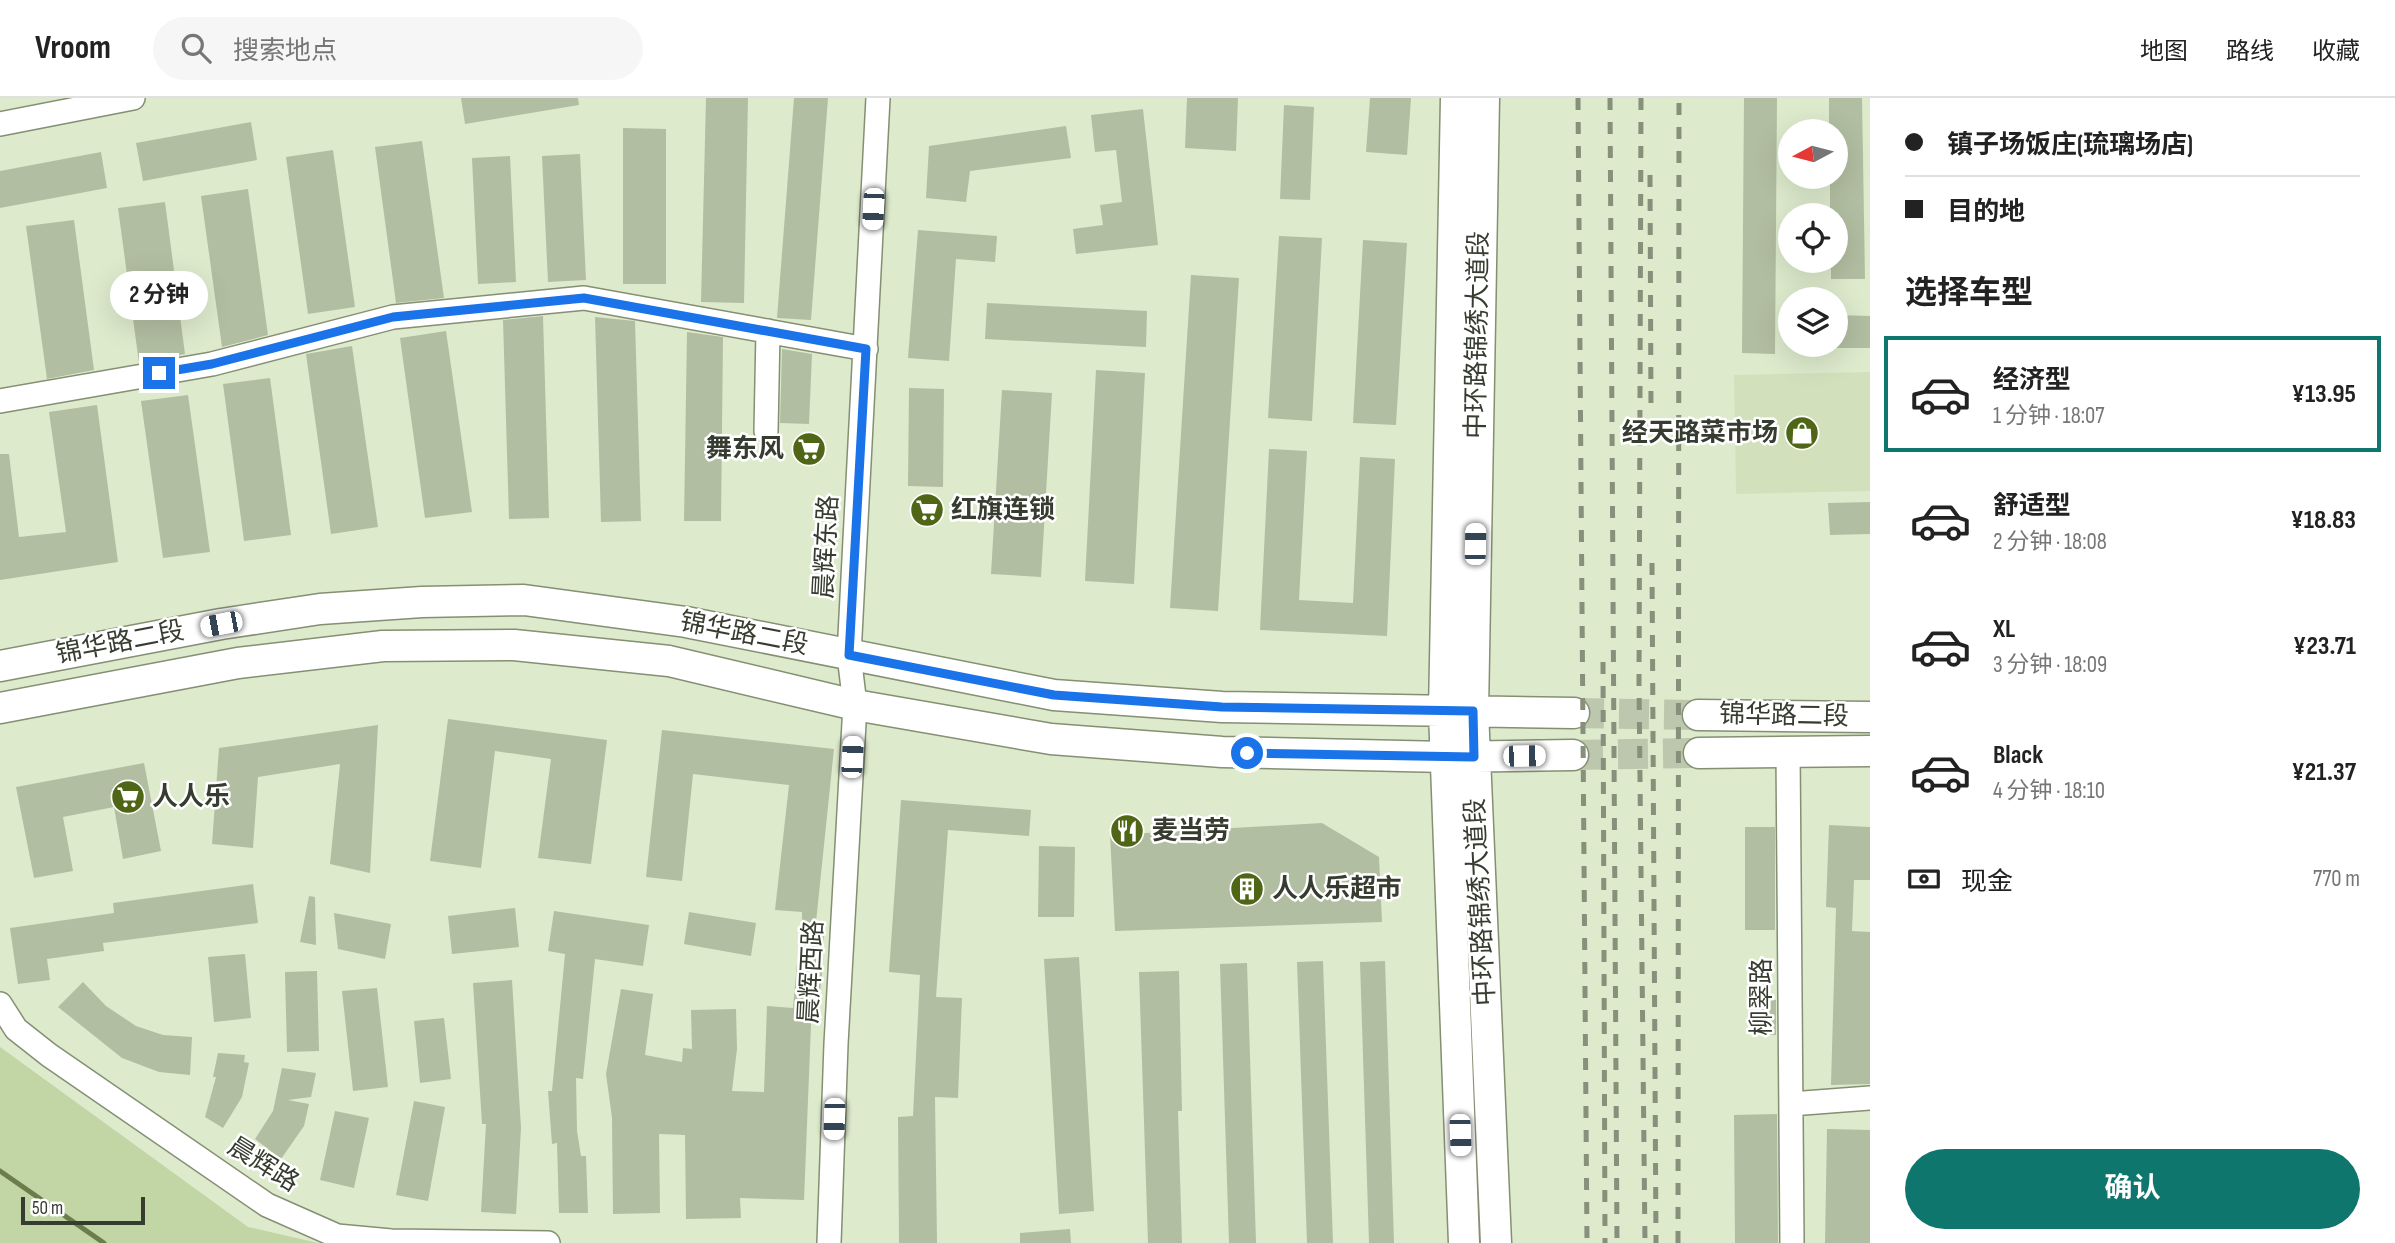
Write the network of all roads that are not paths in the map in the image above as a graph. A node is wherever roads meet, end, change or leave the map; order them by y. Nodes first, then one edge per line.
1 (133, 98) edge
2 (878, 98) edge
3 (1456, 98) edge
4 (1484, 98) edge
5 (0, 124) edge
6 (768, 331) junction
7 (866, 349) junction
8 (0, 401) edge
9 (766, 431) dead end
10 (849, 655) junction
11 (0, 666) edge
12 (856, 705) junction
13 (0, 708) edge
14 (1458, 711) junction
15 (1574, 713) tunnel mouth
16 (1698, 715) tunnel mouth
17 (1870, 717) edge
18 (1788, 751) junction
19 (1870, 751) edge
20 (1699, 753) tunnel mouth
21 (1573, 755) tunnel mouth
22 (1460, 757) junction
23 (0, 1003) edge
24 (1870, 1098) edge
25 (1791, 1104) junction
26 (548, 1243) edge
27 (829, 1243) edge
28 (1464, 1243) edge
29 (1496, 1243) edge
30 (1792, 1243) edge

1 - 5 street
2 - 7 street, 晨辉东路
3 - 14 main road, 中环路锦绣大道段
4 - 14 main road, 中环路锦绣大道段
6 - 7 street
6 - 8 street
6 - 9 street
7 - 10 street, 晨辉东路
10 - 11 main road, 锦华路二段
10 - 12 street, 晨辉东路
10 - 14 main road, 锦华路二段
12 - 13 main road, 锦华路二段
12 - 22 main road, 锦华路二段
12 - 27 street, 晨辉西路
14 - 15 main road, 锦华路二段
14 - 22 main road, 中环路锦绣大道段
16 - 17 main road, 锦华路二段
18 - 19 main road, 锦华路二段
18 - 20 main road, 锦华路二段
18 - 25 street, 柳翠路
21 - 22 main road, 锦华路二段
22 - 28 main road, 中环路锦绣大道段
22 - 29 main road, 中环路锦绣大道段
23 - 26 street, 晨辉路
24 - 25 street
25 - 30 street, 柳翠路

